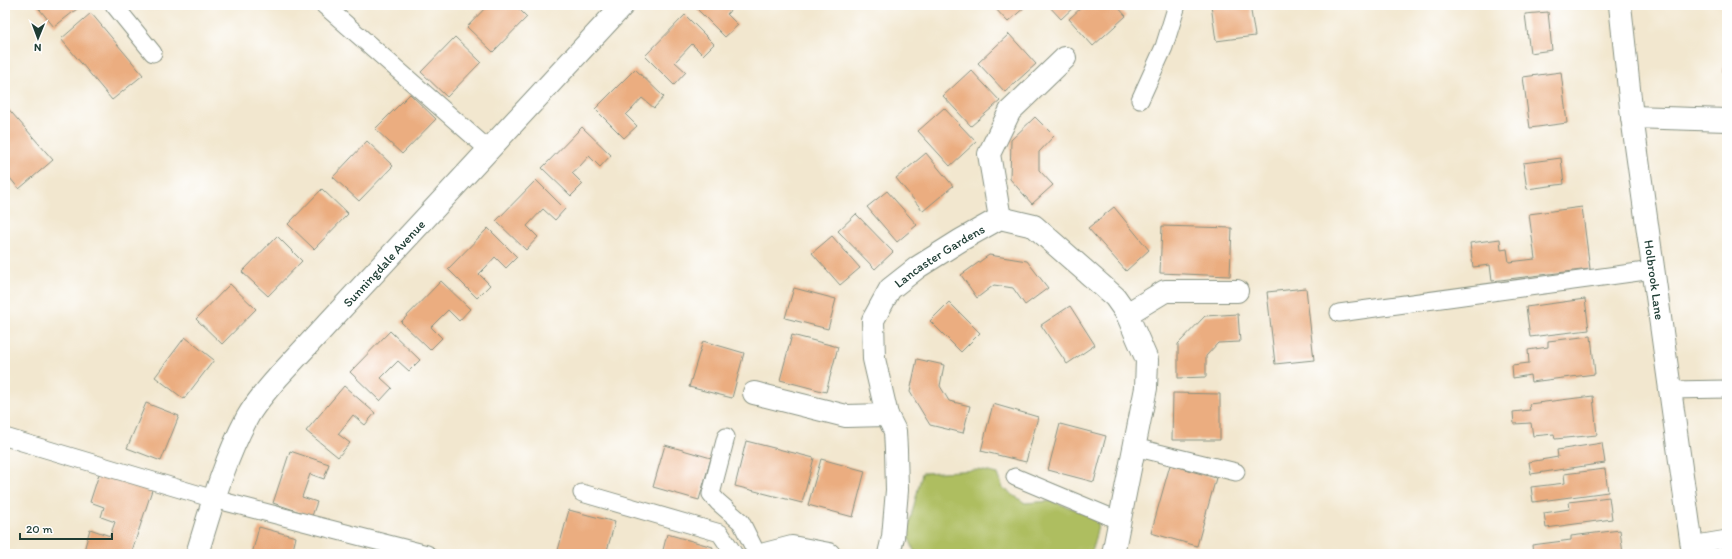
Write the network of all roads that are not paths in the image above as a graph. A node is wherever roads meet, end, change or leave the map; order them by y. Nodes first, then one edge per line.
1 (114, 5) edge
2 (324, 5) edge
3 (623, 5) edge
4 (1177, 5) edge
5 (1620, 5) edge
6 (153, 53) dead end
7 (1065, 58) dead end
8 (1140, 100) dead end
9 (1632, 117) junction
10 (1727, 120) edge
11 (489, 150) junction
12 (1000, 218) junction
13 (1653, 270) junction
14 (1237, 291) dead end
15 (1127, 314) junction
16 (1339, 314) dead end
17 (1727, 389) edge
18 (1670, 390) junction
19 (754, 393) dead end
20 (887, 415) junction
21 (5, 437) edge
22 (726, 437) dead end
23 (1134, 447) junction
24 (1236, 472) dead end
25 (1015, 477) dead end
26 (582, 493) dead end
27 (214, 499) junction
28 (1120, 521) junction
29 (1727, 539) edge
30 (1692, 550) edge
31 (197, 554) edge
32 (427, 554) edge
33 (734, 554) edge
34 (756, 554) edge
35 (766, 554) edge
36 (829, 554) edge
37 (888, 554) edge
38 (1113, 554) edge

1 - 6 lane
2 - 11 lane
3 - 11 street, Sunningdale Avenue
4 - 8 lane
5 - 9 street, Holbrook Lane
7 - 12 street, Lancaster Gardens
9 - 10 street
9 - 13 street, Holbrook Lane
11 - 27 street, Sunningdale Avenue
12 - 15 street, Lancaster Gardens
12 - 20 street, Lancaster Gardens
13 - 16 lane
13 - 18 street, Holbrook Lane
14 - 15 street
15 - 23 street, Lancaster Gardens
17 - 18 lane
18 - 30 street, Holbrook Lane
19 - 20 street
20 - 37 street, Lancaster Gardens
21 - 27 lane
22 - 34 lane
23 - 24 lane
23 - 28 street, Lancaster Gardens
25 - 28 lane
26 - 33 lane
27 - 31 street, Sunningdale Avenue
27 - 32 lane
28 - 38 street, Lancaster Gardens
29 - 30 lane
35 - 36 street

